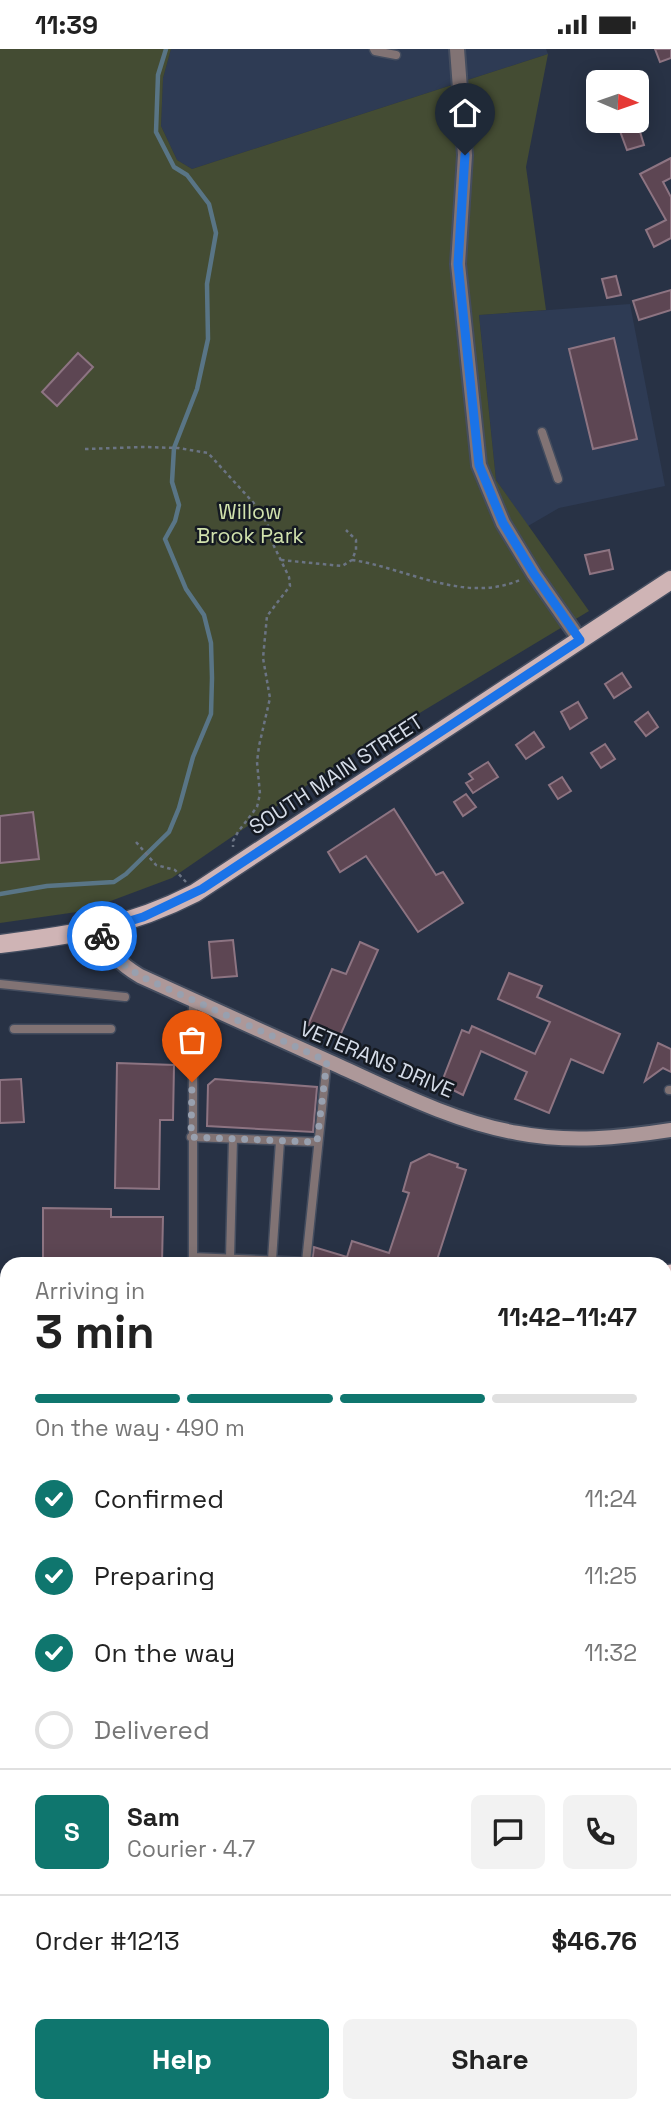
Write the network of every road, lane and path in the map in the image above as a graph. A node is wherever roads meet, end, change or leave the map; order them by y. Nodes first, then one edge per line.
1 (374, 49) edge
2 (457, 49) edge
3 (396, 55) dead end
4 (542, 432) dead end
5 (85, 449) dead end
6 (558, 479) dead end
7 (346, 530) dead end
8 (281, 560) junction
9 (352, 560) junction
10 (534, 574) junction
11 (671, 580) edge
12 (580, 640) junction
13 (136, 842) dead end
14 (233, 847) dead end
15 (186, 883) dead end
16 (100, 930) junction
17 (0, 944) edge
18 (0, 984) edge
19 (125, 997) dead end
20 (192, 1000) junction
21 (14, 1029) dead end
22 (111, 1029) dead end
23 (327, 1061) junction
24 (671, 1130) edge
25 (191, 1137) junction
26 (233, 1139) junction
27 (280, 1141) junction
28 (317, 1142) junction
29 (193, 1257) edge
30 (230, 1257) edge
31 (272, 1257) edge
32 (306, 1257) edge

1 - 3 lane
2 - 10 street
4 - 6 lane
5 - 8 path
7 - 9 path
8 - 9 path
8 - 14 path
9 - 10 path
10 - 12 street
11 - 12 main road, SOUTH MAIN STREET
12 - 16 main road, SOUTH MAIN STREET
13 - 15 path
16 - 17 main road, SOUTH MAIN STREET
16 - 20 street, VETERANS DRIVE
18 - 19 lane
20 - 23 street, VETERANS DRIVE
20 - 25 lane
21 - 22 lane
23 - 24 street, VETERANS DRIVE
23 - 28 lane
25 - 26 lane
25 - 29 lane
26 - 27 lane
26 - 30 lane
27 - 28 lane
27 - 31 lane
28 - 32 lane

